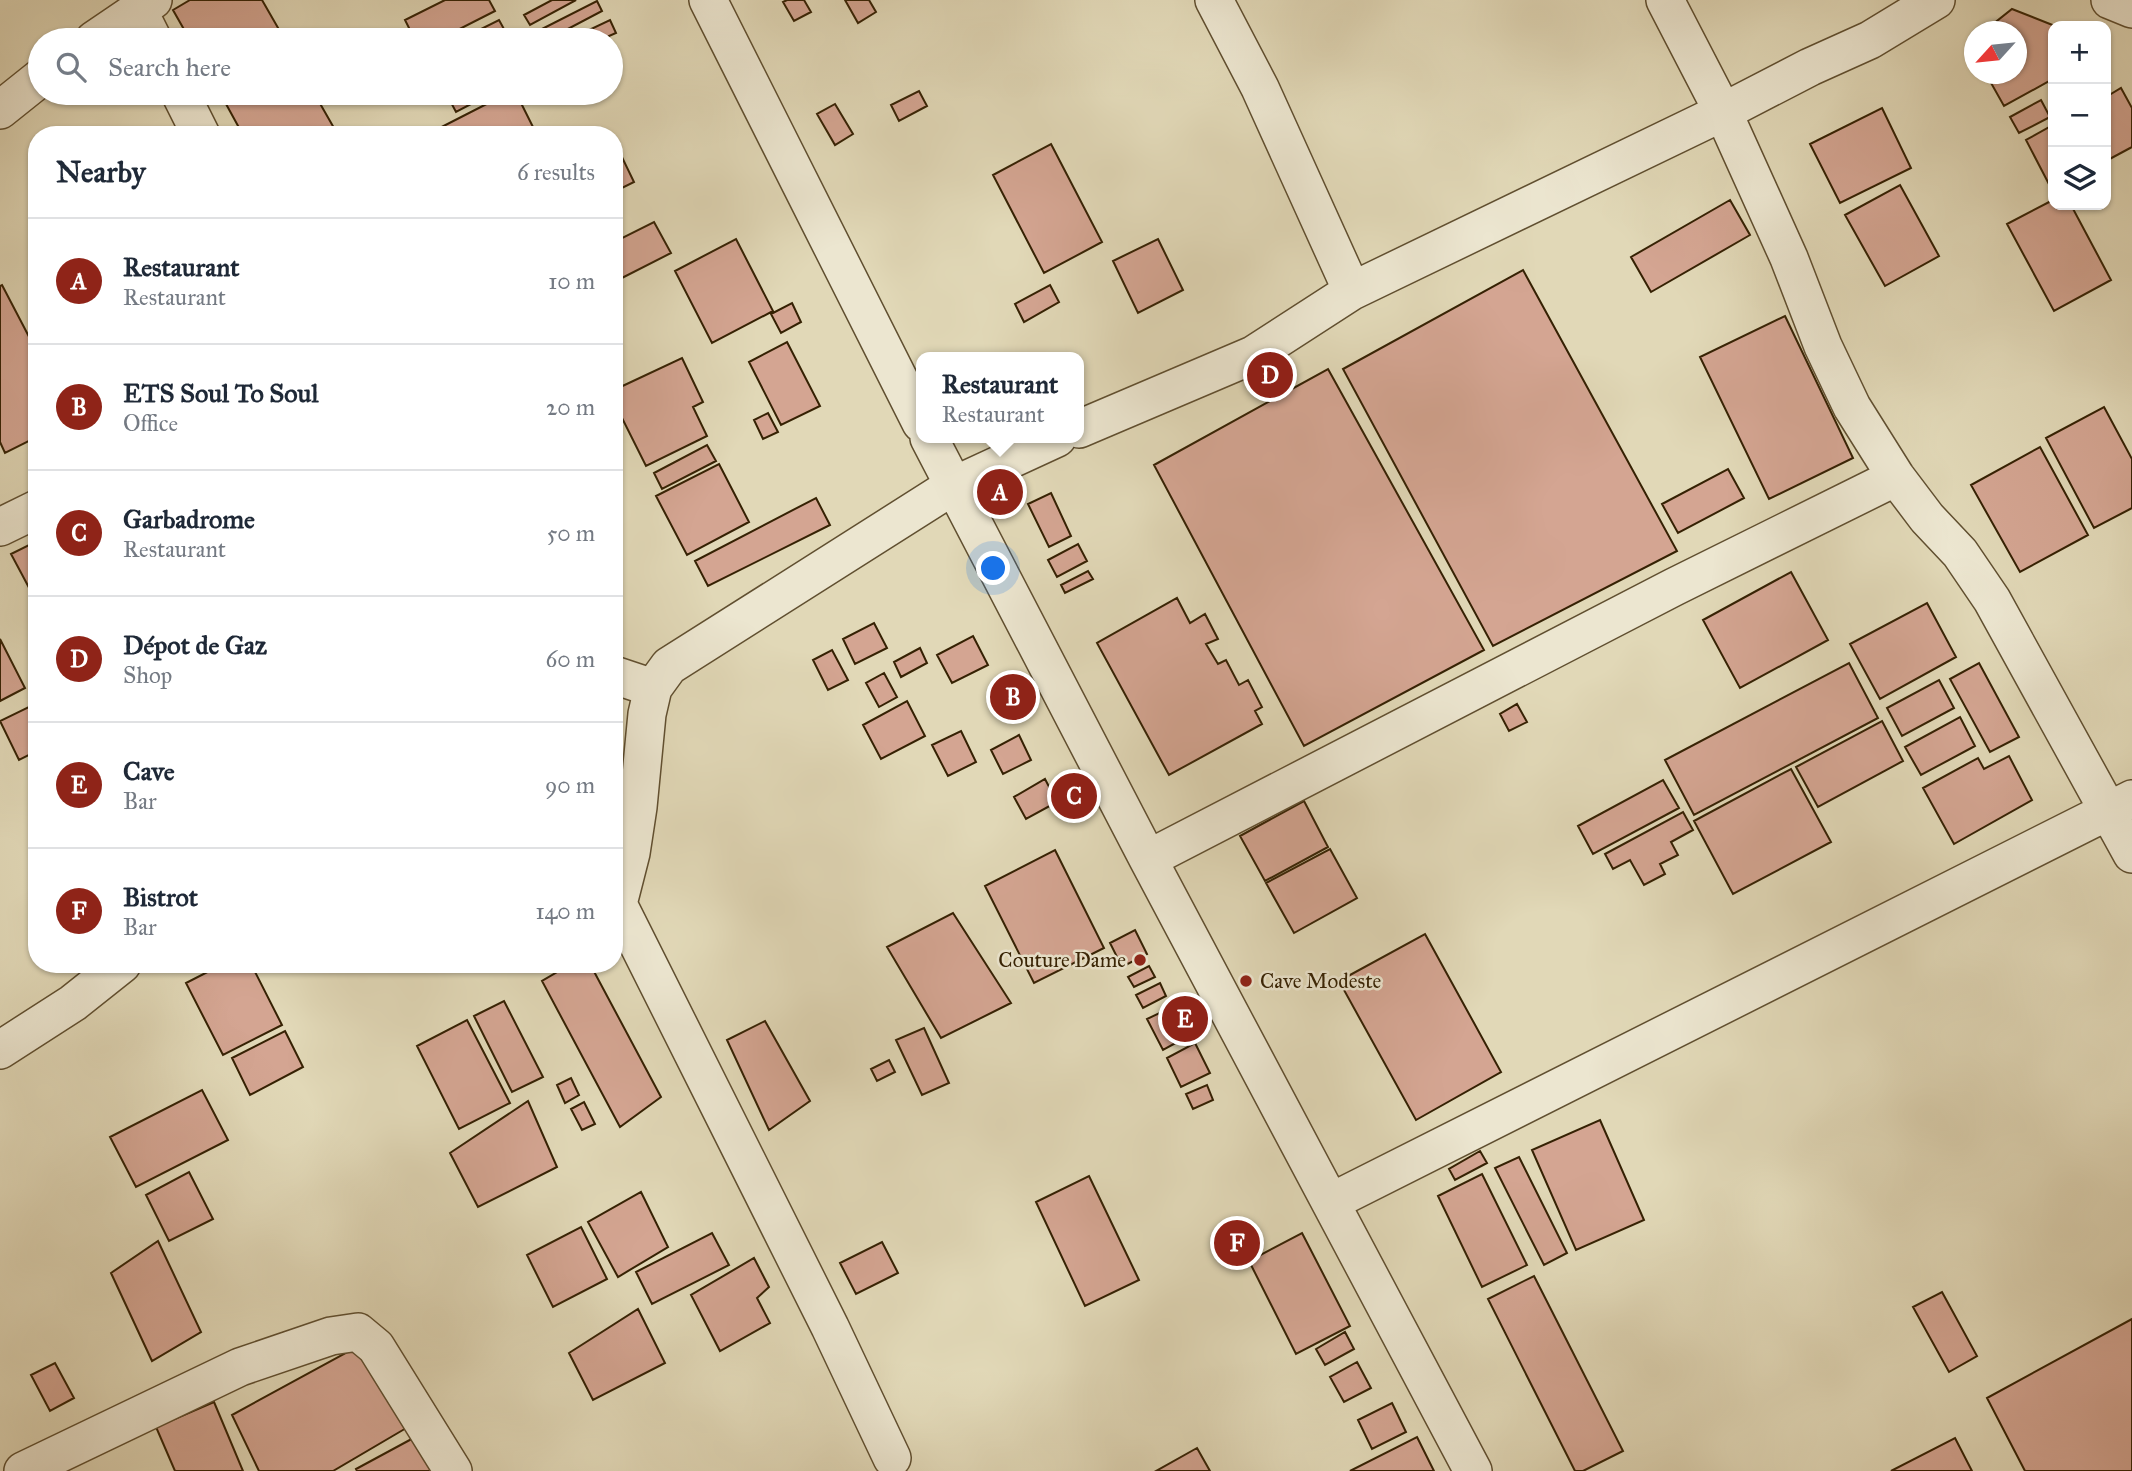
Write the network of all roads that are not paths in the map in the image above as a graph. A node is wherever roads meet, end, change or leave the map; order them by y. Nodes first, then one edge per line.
1 (708, 0) edge
2 (1214, 0) edge
3 (1665, 0) edge
4 (1937, 0) edge
5 (2110, 0) edge
6 (2132, 9) edge
7 (148, 17) edge
8 (122, 28) edge
9 (28, 88) edge
10 (186, 105) edge
11 (0, 110) edge
12 (1723, 113) junction
13 (196, 126) edge
14 (1352, 291) junction
15 (916, 413) edge
16 (1084, 427) edge
17 (932, 443) edge
18 (1045, 443) edge
19 (1896, 477) junction
20 (953, 486) junction
21 (28, 513) edge
22 (0, 527) edge
23 (623, 678) edge
24 (653, 688) junction
25 (2120, 804) edge
26 (2132, 854) edge
27 (1148, 859) junction
28 (623, 881) edge
29 (623, 917) edge
30 (111, 973) edge
31 (0, 1050) edge
32 (1331, 1202) junction
33 (0, 1457) edge
34 (892, 1458) dead end
35 (4, 1471) edge
36 (23, 1471) edge
37 (453, 1471) edge
38 (1473, 1471) edge

1 - 15 street
2 - 14 street
3 - 12 street
4 - 12 street
5 - 6 street
7 - 8 street
9 - 11 street
10 - 13 street
12 - 14 street
12 - 19 street
14 - 16 street
17 - 20 street
18 - 20 street
19 - 25 street
19 - 27 street
20 - 24 street
20 - 27 street
21 - 22 street
23 - 24 street
24 - 28 street
25 - 26 street
25 - 32 street
27 - 32 street
29 - 34 street
30 - 31 street
32 - 38 street
33 - 35 street
36 - 37 street

